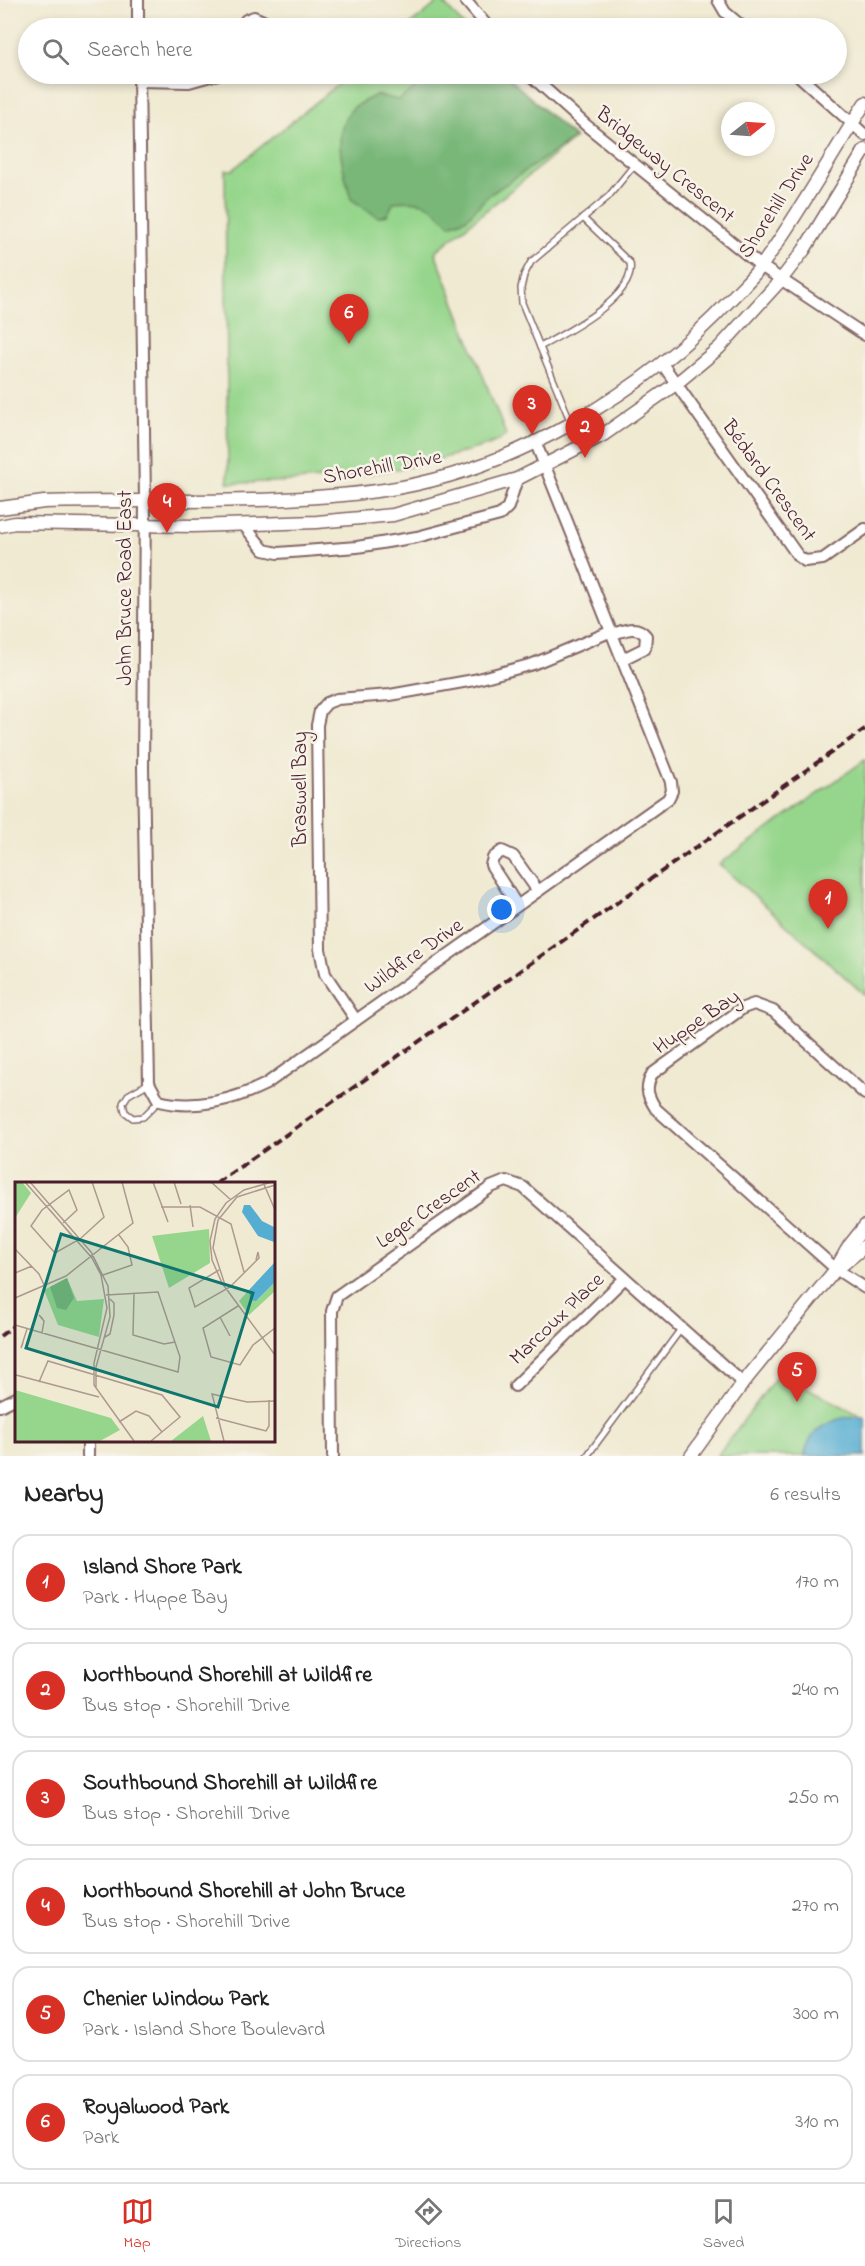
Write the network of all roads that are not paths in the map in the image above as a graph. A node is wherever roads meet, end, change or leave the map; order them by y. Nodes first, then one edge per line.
1 (138, 0) edge
2 (718, 0) edge
3 (468, 1) edge
4 (138, 18) edge
5 (481, 18) edge
6 (732, 18) edge
7 (139, 84) edge
8 (541, 84) edge
9 (808, 84) edge
10 (865, 103) edge
11 (852, 123) junction
12 (864, 133) edge
13 (865, 150) edge
14 (635, 164) junction
15 (582, 218) junction
16 (761, 266) junction
17 (780, 281) junction
18 (865, 335) edge
19 (540, 347) junction
20 (663, 364) junction
21 (677, 383) junction
22 (572, 423) junction
23 (535, 441) junction
24 (546, 464) junction
25 (517, 478) junction
26 (145, 500) junction
27 (0, 508) edge
28 (144, 524) junction
29 (243, 524) junction
30 (0, 526) edge
31 (865, 529) edge
32 (612, 633) junction
33 (622, 658) junction
34 (538, 891) junction
35 (517, 905) junction
36 (356, 1020) junction
37 (149, 1083) junction
38 (865, 1094) edge
39 (159, 1101) junction
40 (865, 1226) edge
41 (865, 1246) edge
42 (836, 1269) junction
43 (624, 1279) junction
44 (865, 1288) edge
45 (681, 1329) junction
46 (743, 1383) junction
47 (515, 1386) dead end
48 (15, 1398) edge
49 (0, 1406) edge
50 (333, 1456) edge
51 (588, 1456) edge
52 (691, 1456) edge

1 - 4 street
2 - 6 street
3 - 5 street
7 - 26 street, John Bruce Road East
8 - 14 street, Bridgeway Crescent
9 - 11 street
10 - 11 street, Shorehill Drive
11 - 12 street
11 - 16 street, Shorehill Drive
13 - 17 street, Shorehill Drive
14 - 15 lane
14 - 16 street, Bridgeway Crescent
15 - 19 lane
15 - 19 lane
16 - 17 street, Bridgeway Crescent
16 - 20 street, Shorehill Drive
17 - 18 street, Bridgeway Crescent
17 - 21 street, Shorehill Drive
19 - 22 lane
20 - 21 street, Bédard Crescent
20 - 22 street, Shorehill Drive
21 - 24 street, Shorehill Drive
21 - 31 street, Bédard Crescent
22 - 23 street, Shorehill Drive
23 - 24 street, Wildfire Drive
23 - 26 street, Shorehill Drive
24 - 25 street, Shorehill Drive
24 - 32 street, Wildfire Drive
25 - 29 street, Shorehill Drive
25 - 29 street
26 - 27 street, Shorehill Drive
26 - 28 street, John Bruce Road East
28 - 29 street, Shorehill Drive
28 - 30 street, Shorehill Drive
28 - 37 street, John Bruce Road East
32 - 33 street, Wildfire Drive
32 - 33 street
32 - 36 street, Braswell Bay
33 - 34 street, Wildfire Drive
34 - 35 street, Wildfire Drive
34 - 35 street
35 - 36 street, Wildfire Drive
36 - 39 street, Wildfire Drive
37 - 39 street, John Bruce Road East
37 - 39 lane
38 - 42 street, Huppe Bay
40 - 42 street
41 - 42 street
42 - 44 street
42 - 46 street
43 - 45 street, Leger Crescent
43 - 47 street, Marcoux Place
43 - 50 street, Leger Crescent
45 - 46 street, Leger Crescent
45 - 51 lane
46 - 52 street
48 - 49 street

